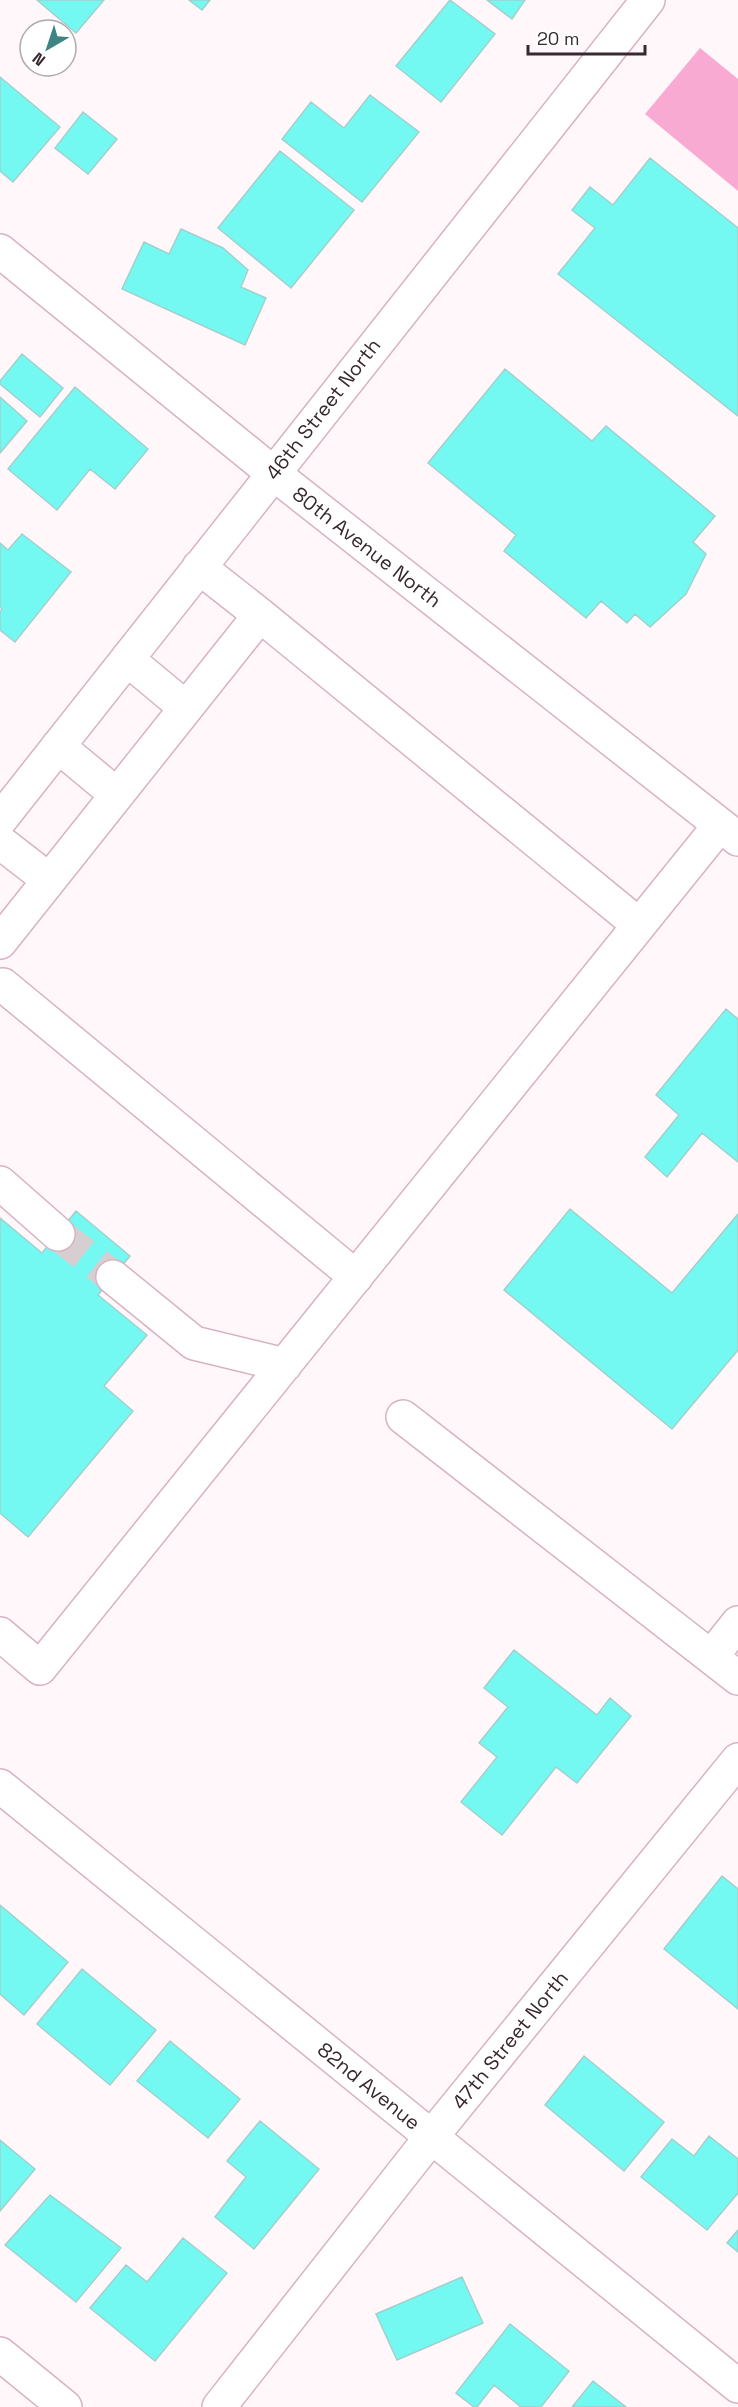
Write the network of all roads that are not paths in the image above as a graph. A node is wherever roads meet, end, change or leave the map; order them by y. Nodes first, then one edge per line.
1 (648, 0) edge
2 (0, 251) edge
3 (273, 473) junction
4 (199, 567) junction
5 (260, 615) junction
6 (127, 658) junction
7 (186, 708) junction
8 (58, 746) junction
9 (117, 795) junction
10 (0, 820) edge
11 (731, 828) edge
12 (0, 842) edge
13 (50, 880) junction
14 (639, 926) junction
15 (0, 942) edge
16 (1, 985) edge
17 (0, 1183) edge
18 (58, 1234) tunnel mouth
19 (113, 1277) tunnel mouth
20 (356, 1277) junction
21 (285, 1365) junction
22 (403, 1417) dead end
23 (738, 1623) edge
24 (0, 1634) edge
25 (711, 1657) junction
26 (738, 1678) edge
27 (738, 1760) edge
28 (0, 1786) edge
29 (432, 2136) junction
30 (0, 2354) edge
31 (738, 2386) edge
32 (65, 2407) edge
33 (219, 2407) edge

1 - 3 street, 46th Street North
2 - 3 street, 80th Avenue North
3 - 4 street, 46th Street North
3 - 11 street, 80th Avenue North
4 - 5 street
4 - 6 street, 46th Street North
5 - 7 street
5 - 14 street
6 - 7 street
6 - 8 street, 46th Street North
7 - 9 street
8 - 9 street
8 - 10 street, 46th Street North
9 - 13 street
11 - 14 street
12 - 13 street
13 - 15 street
14 - 20 street
16 - 20 street
17 - 18 street
19 - 21 street
20 - 21 street
21 - 24 street
22 - 25 street
23 - 25 street
25 - 26 street
27 - 29 street, 47th Street North
28 - 29 street, 82nd Avenue
29 - 31 street, 82nd Avenue
29 - 33 street, 47th Street North
30 - 32 street

